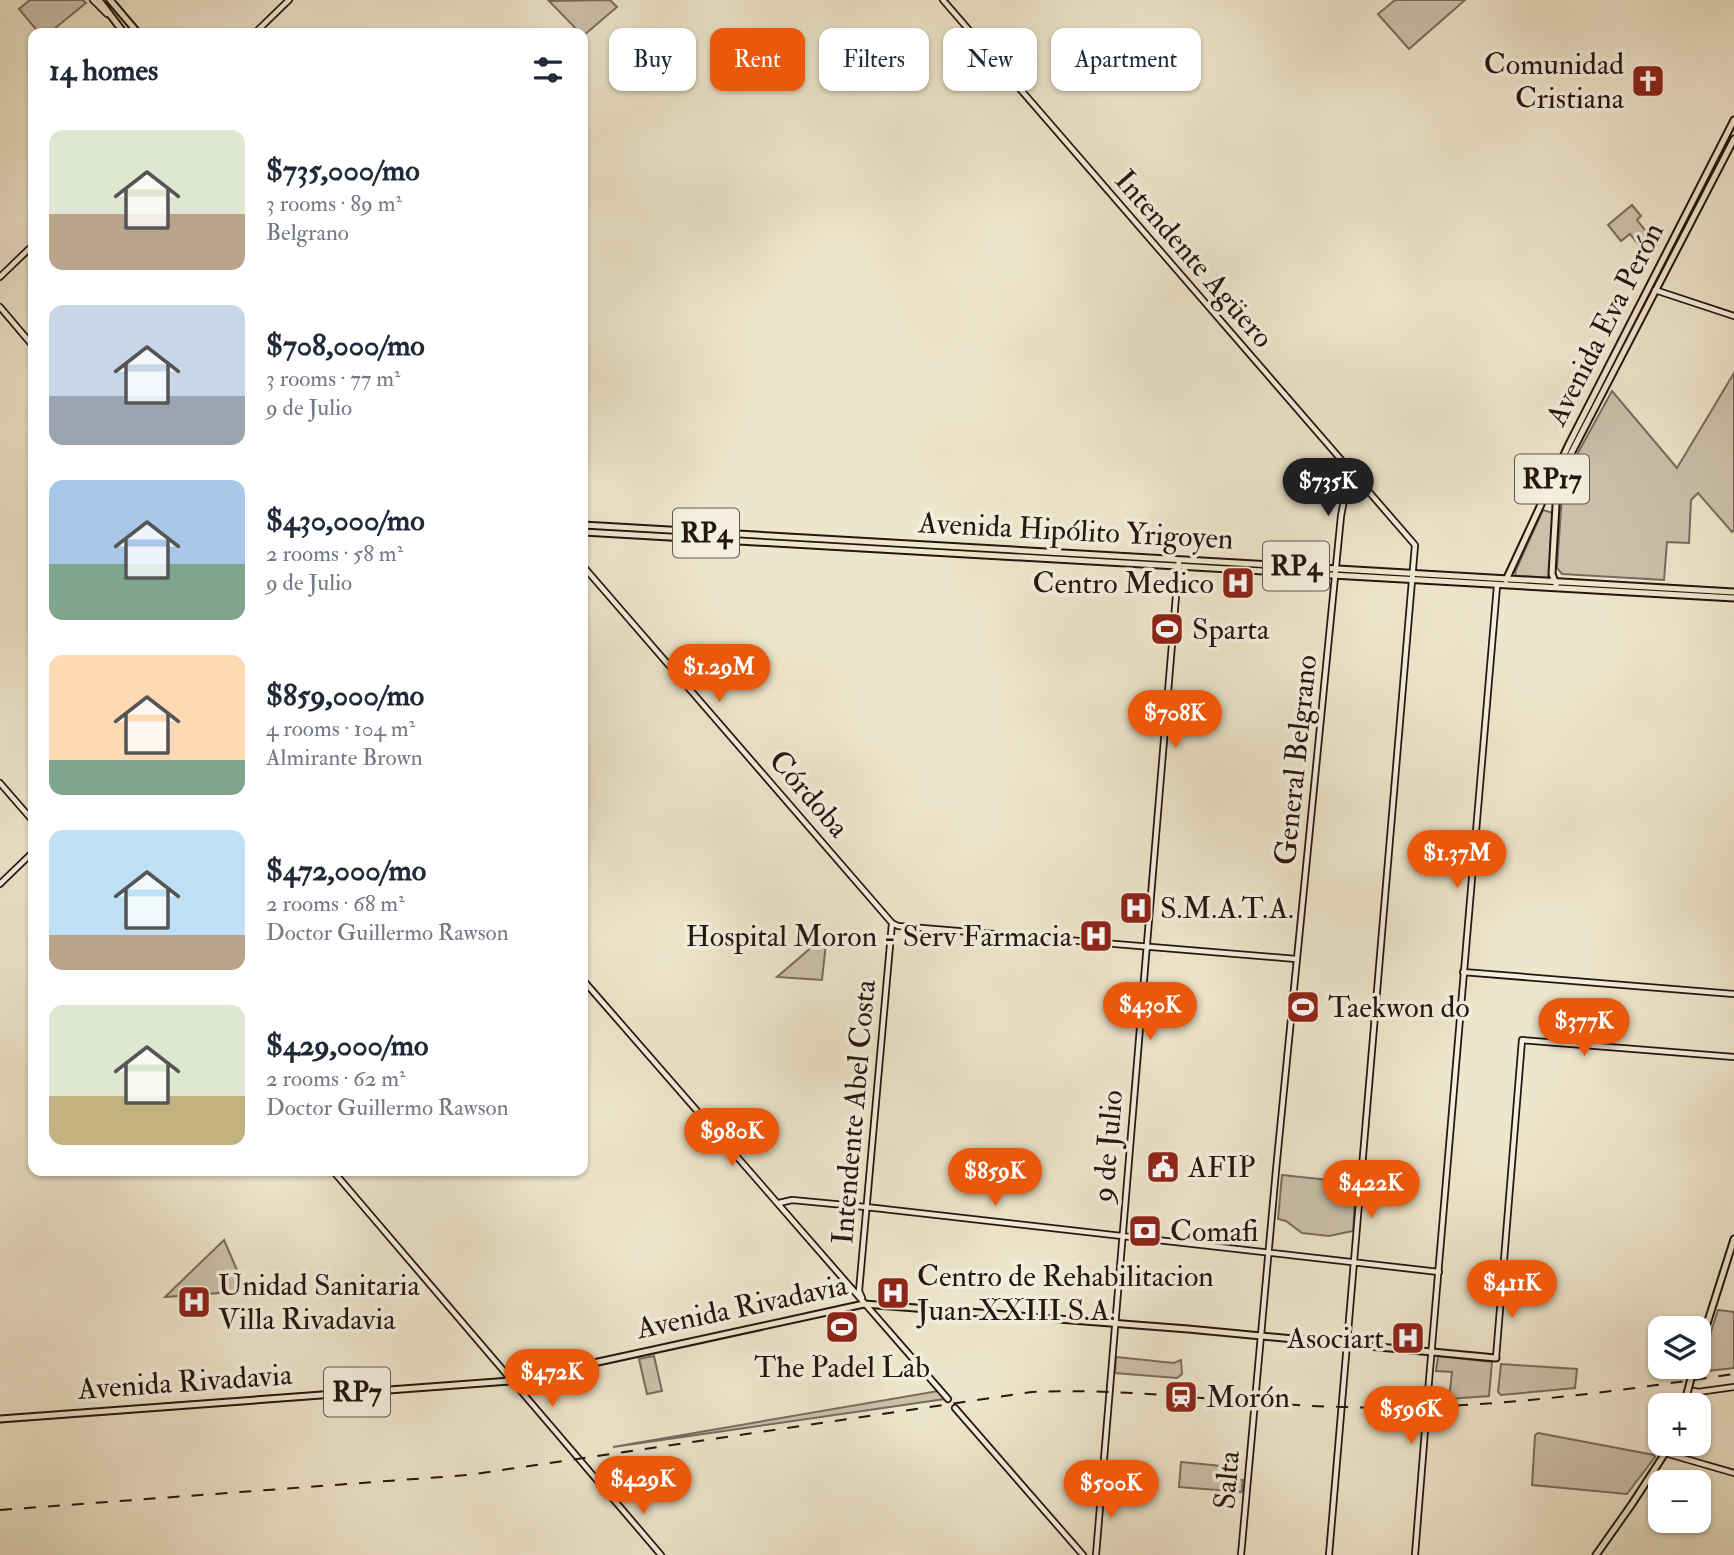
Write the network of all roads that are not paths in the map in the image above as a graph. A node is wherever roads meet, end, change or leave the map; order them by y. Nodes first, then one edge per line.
1 (93, 0) edge
2 (99, 0) edge
3 (111, 0) edge
4 (289, 0) edge
5 (943, 0) edge
6 (114, 20) junction
7 (120, 28) edge
8 (134, 28) edge
9 (260, 28) edge
10 (1734, 120) edge
11 (1734, 139) edge
12 (28, 250) edge
13 (0, 277) edge
14 (1652, 288) junction
15 (0, 307) edge
16 (1734, 316) edge
17 (28, 340) edge
18 (1350, 469) junction
19 (1540, 508) junction
20 (1556, 511) junction
21 (588, 525) edge
22 (588, 532) edge
23 (1179, 559) junction
24 (1179, 567) junction
25 (1336, 569) junction
26 (588, 572) edge
27 (1413, 573) junction
28 (1336, 576) junction
29 (1508, 579) junction
30 (1412, 581) junction
31 (1555, 582) junction
32 (1497, 586) junction
33 (1560, 589) junction
34 (1734, 592) edge
35 (1734, 598) edge
36 (0, 783) edge
37 (28, 815) edge
38 (28, 857) edge
39 (0, 884) edge
40 (892, 923) junction
41 (1146, 947) junction
42 (1296, 959) junction
43 (1463, 972) junction
44 (588, 986) edge
45 (1734, 994) edge
46 (1734, 1057) edge
47 (337, 1176) edge
48 (779, 1203) junction
49 (866, 1207) junction
50 (1121, 1235) junction
51 (1734, 1239) edge
52 (1269, 1251) junction
53 (1355, 1261) junction
54 (1439, 1272) junction
55 (864, 1304) junction
56 (1712, 1306) dead end
57 (1709, 1316) edge
58 (1709, 1316) edge
59 (1114, 1323) junction
60 (1260, 1335) junction
61 (1347, 1343) junction
62 (1432, 1352) junction
63 (1496, 1358) joint
64 (1691, 1379) edge
65 (512, 1381) junction
66 (1734, 1387) edge
67 (1689, 1390) junction
68 (1688, 1393) edge
69 (948, 1399) dead end
70 (1427, 1404) tunnel mouth
71 (955, 1408) dead end
72 (1254, 1408) joint
73 (1426, 1418) tunnel mouth
74 (0, 1419) edge
75 (1662, 1456) edge
76 (1673, 1456) edge
77 (1734, 1472) edge
78 (661, 1555) edge
79 (1083, 1555) edge
80 (1096, 1555) edge
81 (1241, 1555) edge
82 (1329, 1555) edge
83 (1415, 1555) edge
84 (1596, 1555) edge

1 - 6 street
2 - 6 main road
3 - 8 main road
4 - 9 street
5 - 18 street, Intendente Agüero
6 - 7 main road
10 - 14 main road, Avenida Eva Perón / RP17
11 - 14 main road, Avenida Eva Perón / RP17
12 - 13 street
14 - 16 street
14 - 19 main road, Avenida Eva Perón / RP17
14 - 20 main road, Avenida Eva Perón / RP17
15 - 17 street
18 - 25 street, General Belgrano
18 - 27 street, Intendente Agüero
19 - 20 main road
19 - 29 main road, Avenida Eva Perón / RP17
20 - 31 main road, Avenida Eva Perón / RP17
21 - 23 main road, Avenida Hipólito Yrigoyen / RP4
22 - 24 main road, Avenida Hipólito Yrigoyen / RP4
23 - 24 street, 9 de Julio
23 - 25 main road, Avenida Hipólito Yrigoyen / RP4
24 - 28 main road, Avenida Hipólito Yrigoyen / RP4
24 - 41 street, 9 de Julio
25 - 27 main road, Avenida Hipólito Yrigoyen / RP4
25 - 28 street, General Belgrano
26 - 40 street, Córdoba
27 - 29 main road, Avenida Hipólito Yrigoyen / RP4
27 - 30 street
28 - 30 main road, Avenida Hipólito Yrigoyen / RP4
28 - 42 street, General Belgrano
29 - 31 main road, Avenida Hipólito Yrigoyen / RP4
29 - 32 main road
30 - 32 main road, Avenida Hipólito Yrigoyen / RP4
30 - 53 street
31 - 33 main road
31 - 34 main road, Avenida Hipólito Yrigoyen / RP4
32 - 33 main road, Avenida Hipólito Yrigoyen / RP4
32 - 43 street
33 - 35 main road, Avenida Hipólito Yrigoyen / RP4
36 - 37 street
38 - 39 street
40 - 41 street
40 - 49 street, Intendente Abel Costa
41 - 42 street
41 - 50 street, 9 de Julio
42 - 52 street, General Belgrano
43 - 45 street
43 - 54 street
44 - 48 street
46 - 63 street, RP7
47 - 65 street
48 - 49 street
48 - 55 street
49 - 50 street
49 - 55 street, Intendente Abel Costa
50 - 52 street
50 - 59 street, 9 de Julio
51 - 57 main road
52 - 53 street
52 - 60 street, General Belgrano
53 - 54 street
53 - 61 street
54 - 62 street
55 - 59 main road, Avenida Rivadavia / RP7
55 - 65 main road, Avenida Rivadavia / RP7
55 - 69 street
56 - 58 street
59 - 60 main road, Avenida Rivadavia / RP7
59 - 80 street, 9 de Julio
60 - 61 main road, Avenida Rivadavia / RP7
60 - 72 street, General Belgrano
61 - 62 main road, Avenida Rivadavia / RP7
61 - 82 street
62 - 63 main road, Avenida Rivadavia / RP7
62 - 70 street
64 - 67 street
65 - 74 main road, Avenida Rivadavia / RP7
65 - 78 street
66 - 67 street
67 - 68 street
71 - 79 street
72 - 81 street, Salta
73 - 83 street
75 - 84 main road, bridge
76 - 77 street

